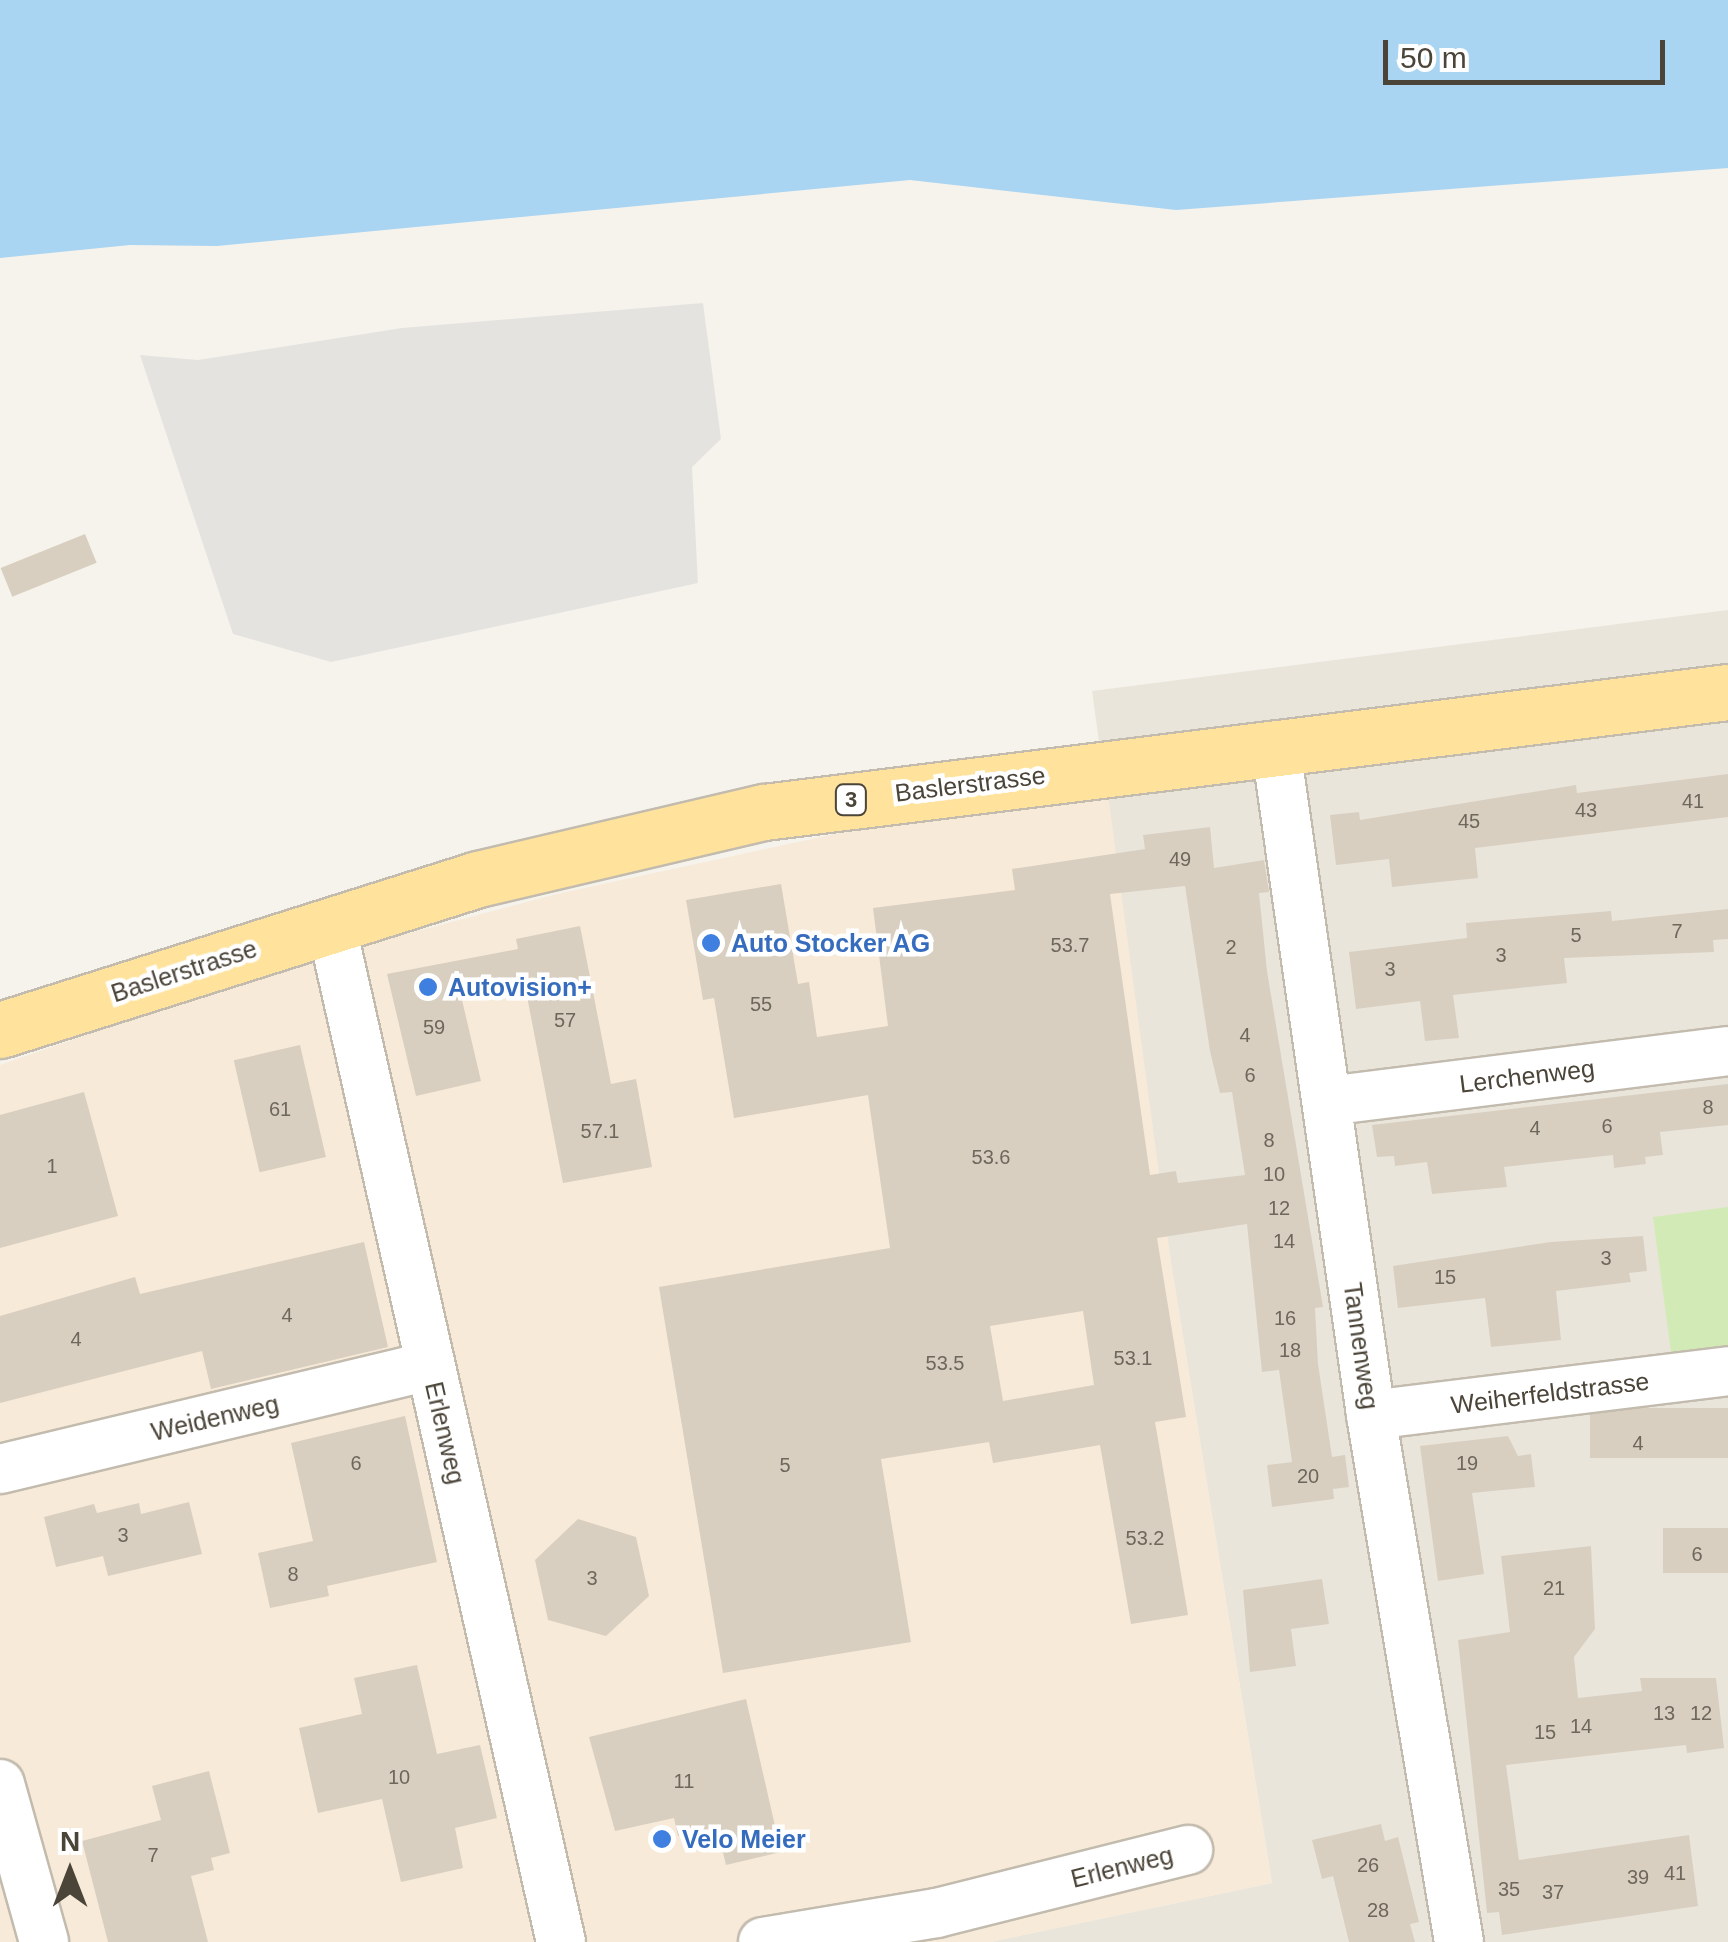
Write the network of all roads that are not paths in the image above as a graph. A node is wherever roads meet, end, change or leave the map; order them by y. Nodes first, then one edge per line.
1 (1728, 692) edge
2 (1276, 748) junction
3 (331, 924) junction
4 (0, 1030) edge
5 (1728, 1051) edge
6 (1326, 1100) junction
7 (430, 1366) junction
8 (1728, 1371) edge
9 (1371, 1415) junction
10 (0, 1469) edge
11 (0, 1784) edge
12 (1188, 1850) dead end
13 (44, 1942) edge
14 (561, 1942) edge
15 (763, 1942) edge
16 (1459, 1942) edge

1 - 2 main road, Baslerstrasse / 3
2 - 3 main road, Baslerstrasse / 3
2 - 6 street, Tannenweg
3 - 4 main road, Baslerstrasse / 3
3 - 7 street, Erlenweg
5 - 6 street, Lerchenweg
6 - 9 street, Tannenweg
7 - 10 street, Weidenweg
7 - 14 street, Erlenweg
8 - 9 street, Weiherfeldstrasse
9 - 16 street, Tannenweg
11 - 13 street
12 - 15 street, Erlenweg

